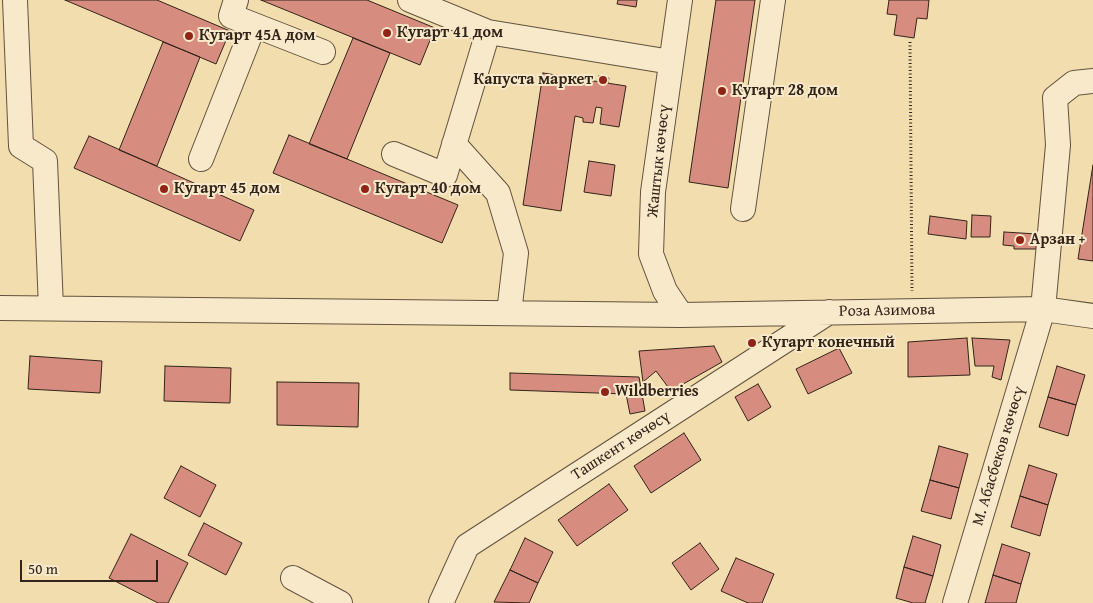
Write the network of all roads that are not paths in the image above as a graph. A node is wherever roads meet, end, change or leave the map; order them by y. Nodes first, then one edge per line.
1 (15, 0) edge
2 (236, 0) edge
3 (410, 0) edge
4 (680, 0) edge
5 (773, 0) edge
6 (254, 25) junction
7 (488, 32) junction
8 (323, 52) dead end
9 (671, 62) junction
10 (1093, 81) edge
11 (454, 144) junction
12 (394, 154) dead end
13 (201, 159) dead end
14 (743, 209) dead end
15 (0, 308) edge
16 (51, 308) junction
17 (1043, 309) junction
18 (829, 312) junction
19 (509, 313) junction
20 (681, 315) junction
21 (1093, 316) edge
22 (293, 578) dead end
23 (340, 603) edge
24 (441, 603) edge
25 (955, 603) edge

1 - 16 street
2 - 6 street
3 - 7 street
4 - 9 street, Жаштык көчөсү
5 - 14 street
6 - 8 street
6 - 13 street
7 - 9 street
7 - 11 street
9 - 20 street, Жаштык көчөсү
10 - 17 street, М. Абасбеков көчөсү
11 - 12 street
11 - 19 street
15 - 16 street, Роза Азимова
16 - 19 street, Роза Азимова
17 - 18 street, Роза Азимова
17 - 21 street, Роза Азимова
17 - 25 street, М. Абасбеков көчөсү
18 - 20 street, Роза Азимова
18 - 24 street, Ташкент көчөсү
19 - 20 street, Роза Азимова
22 - 23 street

